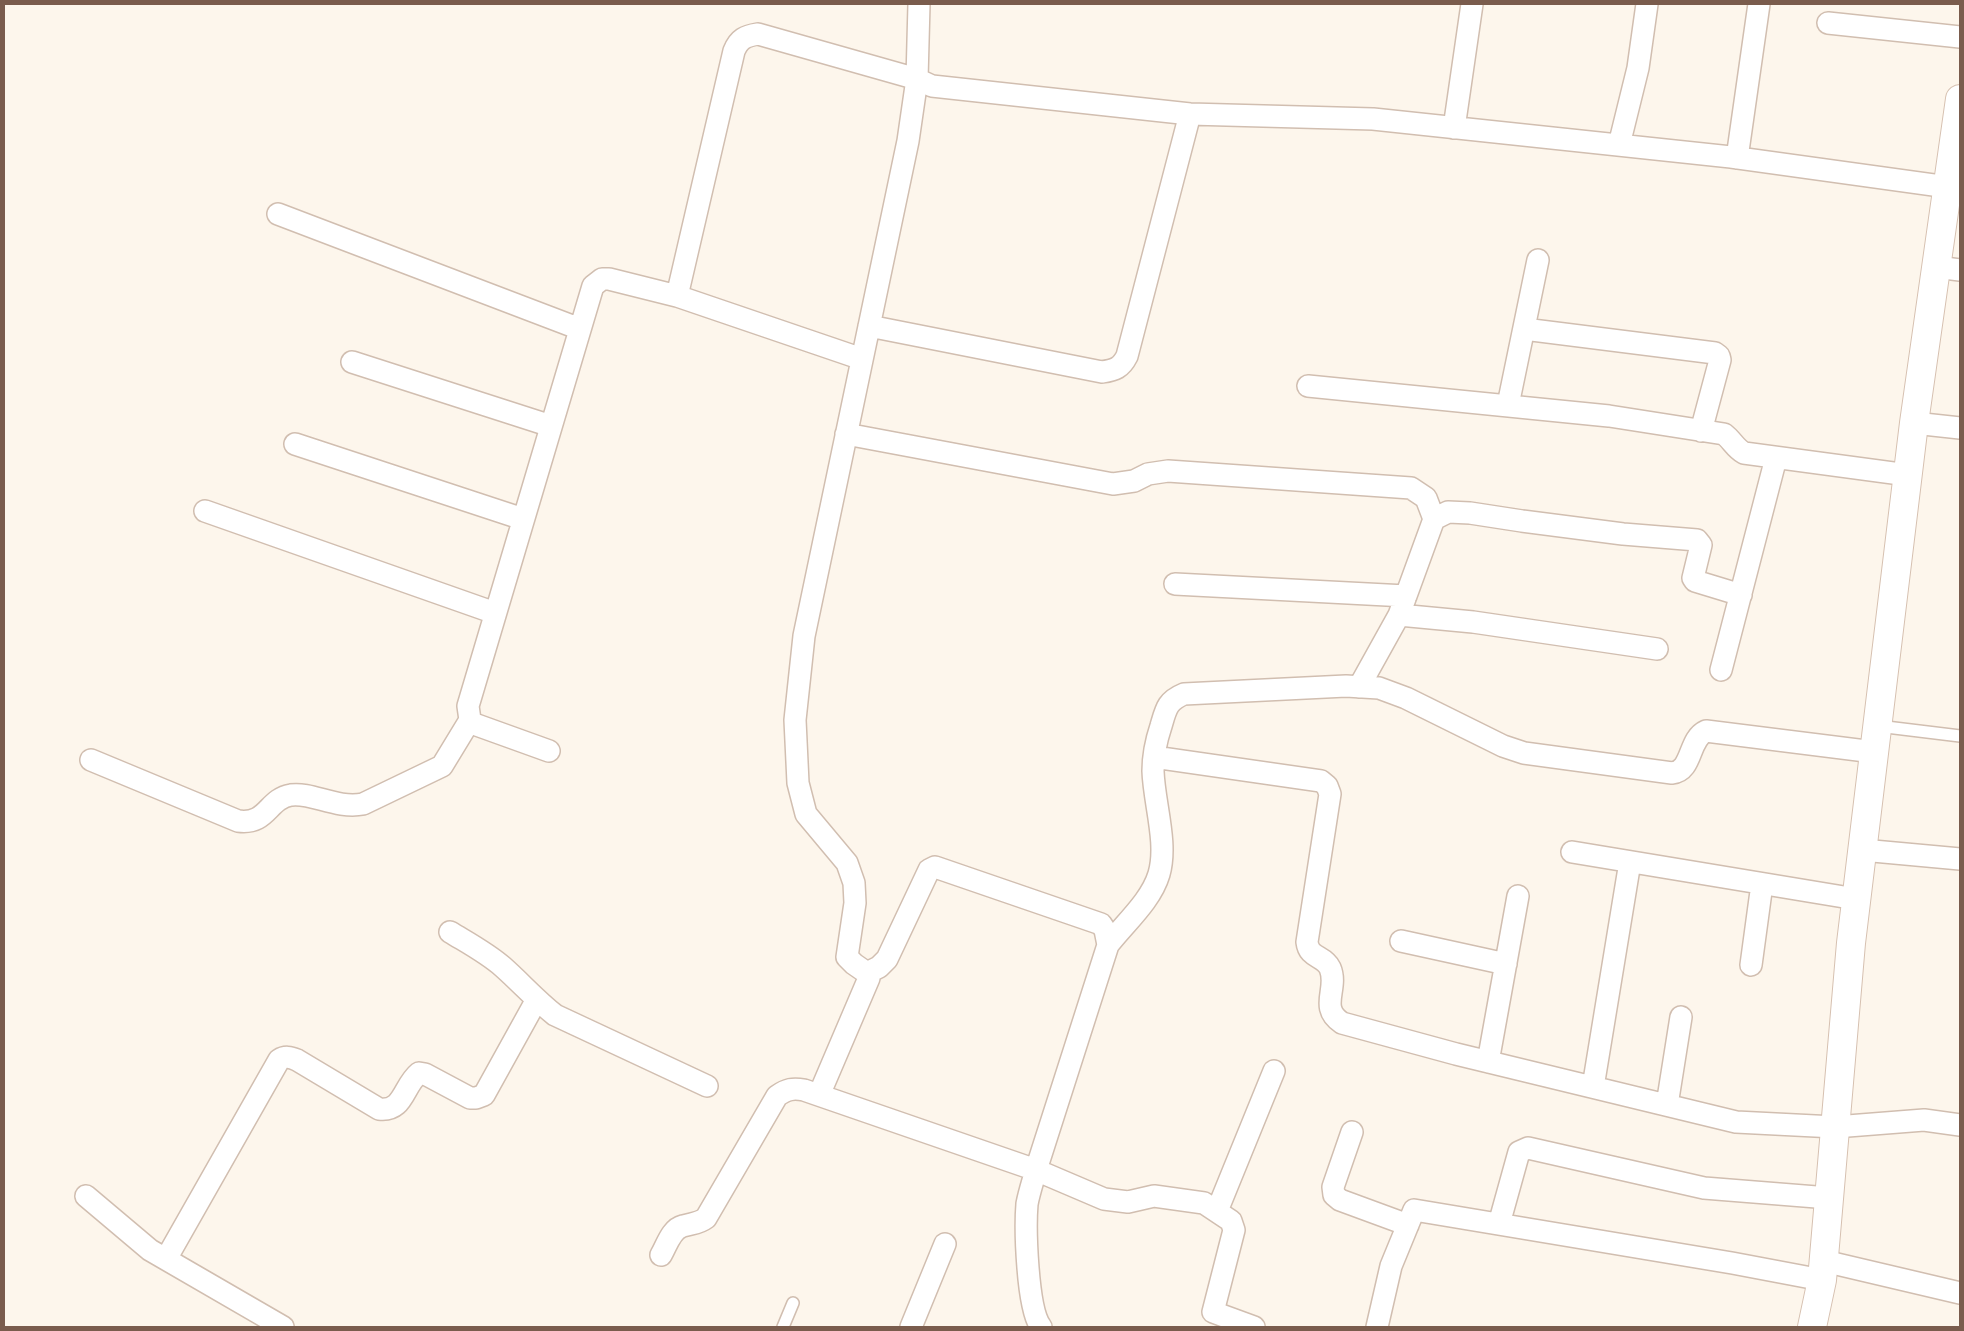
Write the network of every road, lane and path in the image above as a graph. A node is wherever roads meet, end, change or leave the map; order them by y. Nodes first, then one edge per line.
1 (918, 4) edge
2 (1472, 4) edge
3 (1647, 4) edge
4 (1759, 4) edge
5 (1828, 23) dead end
6 (1960, 37) edge
7 (917, 79) junction
8 (1960, 99) edge
9 (1190, 114) junction
10 (1454, 128) junction
11 (1619, 145) junction
12 (1737, 158) junction
13 (1948, 188) junction
14 (278, 214) dead end
15 (1538, 260) dead end
16 (1948, 269) edge
17 (677, 296) junction
18 (869, 326) junction
19 (580, 329) junction
20 (1524, 329) junction
21 (862, 359) junction
22 (352, 362) dead end
23 (1308, 386) dead end
24 (1508, 405) junction
25 (1914, 423) junction
26 (551, 426) junction
27 (1960, 428) edge
28 (1702, 430) junction
29 (846, 434) junction
30 (295, 444) dead end
31 (1776, 458) junction
32 (1908, 475) junction
33 (205, 511) dead end
34 (524, 519) junction
35 (1434, 519) junction
36 (1175, 584) dead end
37 (1740, 595) junction
38 (1403, 606) junction
39 (495, 613) junction
40 (1657, 649) dead end
41 (1721, 670) dead end
42 (1359, 687) junction
43 (470, 720) junction
44 (1960, 736) edge
45 (1876, 739) junction
46 (548, 751) dead end
47 (1154, 757) junction
48 (91, 760) dead end
49 (1862, 850) junction
50 (1572, 852) dead end
51 (1960, 858) edge
52 (1630, 862) junction
53 (1762, 884) junction
54 (1518, 896) dead end
55 (1856, 899) junction
56 (450, 932) dead end
57 (1400, 941) dead end
58 (1108, 945) junction
59 (1506, 964) junction
60 (1751, 965) dead end
61 (868, 973) junction
62 (536, 1001) junction
63 (1681, 1016) dead end
64 (1488, 1062) junction
65 (1274, 1071) dead end
66 (707, 1086) dead end
67 (1593, 1087) junction
68 (819, 1095) junction
69 (1668, 1105) junction
70 (1960, 1125) edge
71 (1836, 1127) junction
72 (1352, 1132) dead end
73 (1036, 1170) junction
74 (86, 1196) dead end
75 (1829, 1198) junction
76 (1217, 1211) junction
77 (1499, 1224) junction
78 (1408, 1225) junction
79 (945, 1244) dead end
80 (661, 1255) dead end
81 (166, 1259) junction
82 (1823, 1270) junction
83 (1960, 1293) edge
84 (793, 1303) dead end
85 (1211, 1318) edge
86 (283, 1327) edge
87 (783, 1327) edge
88 (911, 1327) edge
89 (1041, 1327) edge
90 (1254, 1327) edge
91 (1377, 1327) edge
92 (1812, 1327) edge

1 - 7 street
2 - 10 street
3 - 11 street
4 - 12 street
5 - 6 street
7 - 9 street
7 - 17 street
7 - 18 street
8 - 13 street
9 - 10 street
9 - 18 street
10 - 11 street
11 - 12 street
12 - 13 street
13 - 16 street
14 - 19 street
15 - 20 street
16 - 25 street
17 - 19 street
17 - 21 street
18 - 21 street
19 - 26 street
20 - 24 street
20 - 28 street
21 - 29 street
22 - 26 street
23 - 24 street
24 - 28 street
25 - 27 street
25 - 32 street
26 - 34 street
28 - 31 street
29 - 35 street
29 - 61 street
30 - 34 street
31 - 32 street
31 - 37 street
32 - 45 street
33 - 39 street
34 - 39 street
35 - 37 street
35 - 38 street
36 - 38 street
37 - 41 street
38 - 40 street
38 - 42 street
39 - 43 street
42 - 45 street
42 - 47 street
43 - 46 street
43 - 48 street
44 - 45 lane
45 - 49 street
47 - 58 street
47 - 64 street
49 - 51 street
49 - 55 street
50 - 52 street
52 - 53 street
52 - 67 street
53 - 55 street
53 - 60 street
54 - 59 street
55 - 71 street
56 - 62 street
57 - 59 street
58 - 61 street
58 - 73 street
59 - 64 street
61 - 68 street
62 - 66 street
62 - 81 street
63 - 69 street
64 - 67 street
65 - 76 street
67 - 69 street
68 - 73 street
68 - 80 street
69 - 71 street
70 - 71 street
71 - 75 street
72 - 78 street
73 - 76 street
73 - 89 street
74 - 81 street
75 - 77 street
75 - 82 street
76 - 85 street
77 - 78 street
77 - 82 street
78 - 91 street
79 - 88 street
81 - 86 street
82 - 83 street
82 - 92 street
84 - 87 lane
85 - 90 street

